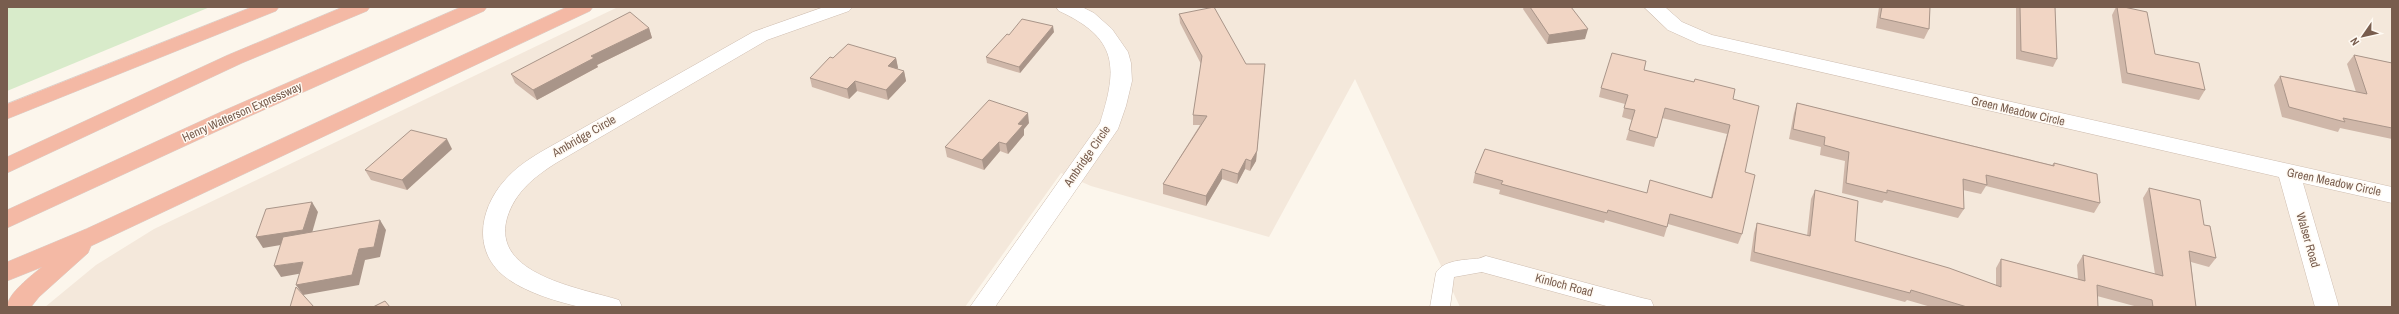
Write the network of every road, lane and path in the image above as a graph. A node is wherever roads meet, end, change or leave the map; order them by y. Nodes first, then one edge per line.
1 (269, 7) edge
2 (360, 7) edge
3 (478, 7) edge
4 (583, 7) edge
5 (842, 7) edge
6 (1066, 7) edge
7 (1654, 7) edge
8 (7, 112) edge
9 (7, 166) edge
10 (2289, 172) junction
11 (2392, 195) edge
12 (7, 220) edge
13 (94, 235) junction
14 (1486, 265) joint
15 (7, 272) edge
16 (17, 307) edge
17 (610, 307) edge
18 (982, 307) edge
19 (1440, 307) edge
20 (1642, 307) edge
21 (2327, 307) edge

1 - 8 highway
2 - 9 highway
3 - 12 highway, Henry Watterson Expressway
4 - 13 highway
5 - 17 street, Ambridge Circle
6 - 18 street, Ambridge Circle
7 - 10 street, Green Meadow Circle
10 - 11 street, Green Meadow Circle
10 - 21 street, Walser Road
13 - 15 highway
13 - 16 highway
14 - 19 lane
14 - 20 street, Kinloch Road

